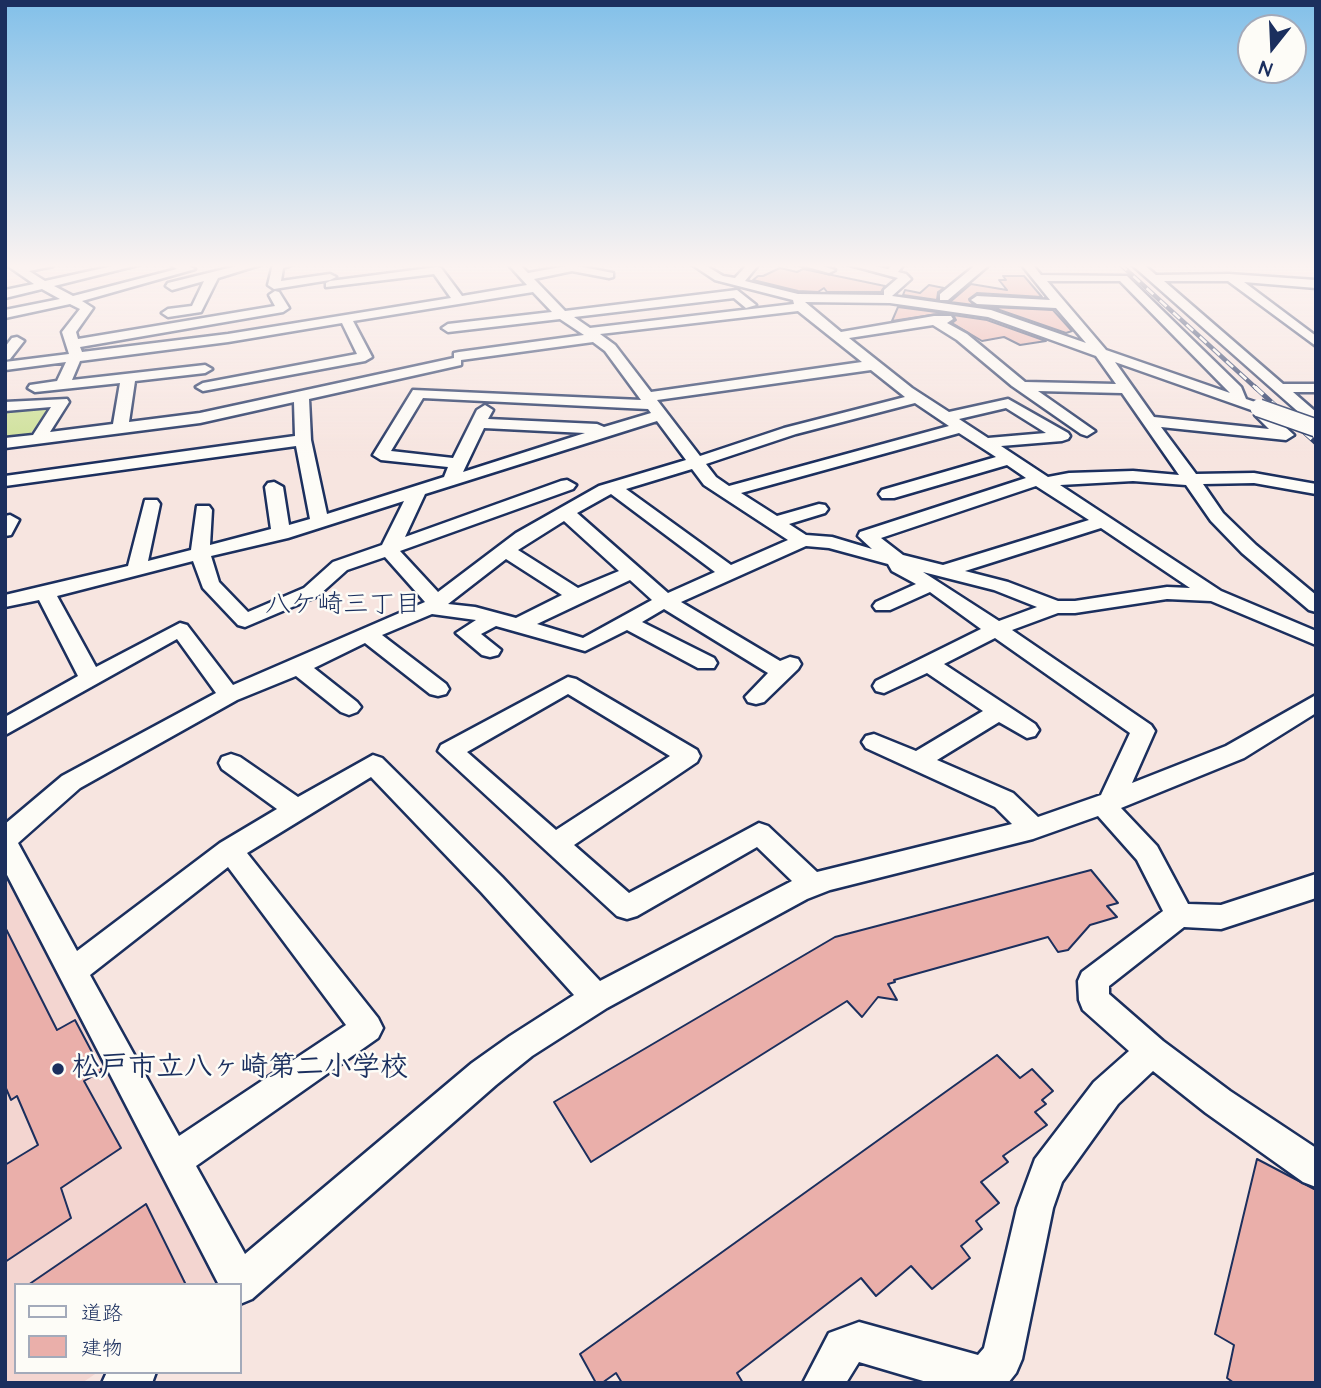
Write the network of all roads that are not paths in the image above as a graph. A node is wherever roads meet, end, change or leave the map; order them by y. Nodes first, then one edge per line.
1 (448, 328) edge
2 (79, 329) edge
3 (106, 329) edge
4 (164, 329) edge
5 (280, 329) edge
6 (353, 329) edge
7 (583, 329) edge
8 (637, 329) edge
9 (831, 329) edge
10 (882, 329) edge
11 (948, 329) edge
12 (1035, 329) edge
13 (1081, 329) edge
14 (1174, 329) edge
15 (1211, 329) edge
16 (1298, 329) edge
17 (592, 335) junction
18 (840, 336) junction
19 (209, 341) junction
20 (1316, 342) edge
21 (72, 344) junction
22 (1100, 351) junction
23 (10, 354) edge
24 (457, 356) junction
25 (396, 361) dead end
26 (874, 365) junction
27 (205, 369) junction
28 (128, 377) junction
29 (5, 382) edge
30 (63, 384) junction
31 (470, 385) junction
32 (1025, 386) junction
33 (203, 387) junction
34 (36, 388) dead end
35 (1279, 388) junction
36 (1316, 388) edge
37 (1127, 389) junction
38 (300, 396) junction
39 (492, 397) junction
40 (917, 398) junction
41 (1236, 400) junction
42 (652, 406) junction
43 (5, 407) edge
44 (1265, 410) junction
45 (946, 417) junction
46 (200, 418) junction
47 (1316, 420) edge
48 (1152, 421) junction
49 (478, 423) junction
50 (962, 427) junction
51 (120, 428) junction
52 (1316, 428) edge
53 (612, 430) junction
54 (1087, 431) dead end
55 (38, 439) junction
56 (303, 440) junction
57 (5, 443) edge
58 (986, 443) junction
59 (537, 453) junction
60 (1008, 459) junction
61 (457, 463) junction
62 (694, 463) junction
63 (1192, 479) junction
64 (5, 481) edge
65 (449, 482) junction
66 (1040, 482) junction
67 (567, 485) junction
68 (274, 487) dead end
69 (614, 488) junction
70 (1316, 489) edge
71 (418, 491) junction
72 (727, 492) junction
73 (888, 494) dead end
74 (584, 500) junction
75 (151, 504) dead end
76 (819, 509) dead end
77 (203, 510) dead end
78 (565, 512) junction
79 (320, 522) junction
80 (1104, 522) junction
81 (774, 523) junction
82 (281, 534) junction
83 (803, 541) junction
84 (389, 550) junction
85 (505, 550) junction
86 (200, 552) junction
87 (897, 559) junction
88 (137, 568) junction
89 (633, 572) junction
90 (730, 574) junction
91 (938, 578) junction
92 (45, 593) junction
93 (577, 596) junction
94 (1214, 596) junction
95 (5, 601) edge
96 (666, 602) junction
97 (433, 605) junction
98 (883, 606) dead end
99 (1316, 606) edge
100 (1055, 607) junction
101 (494, 618) junction
102 (627, 622) junction
103 (521, 624) junction
104 (997, 629) junction
105 (367, 634) junction
106 (1316, 639) edge
107 (490, 650) dead end
108 (706, 663) dead end
109 (928, 664) junction
110 (299, 667) junction
111 (91, 679) junction
112 (884, 686) dead end
113 (438, 689) dead end
114 (229, 695) junction
115 (756, 697) dead end
116 (1316, 702) edge
117 (349, 707) dead end
118 (999, 712) junction
119 (5, 727) edge
120 (1027, 730) dead end
121 (874, 742) dead end
122 (917, 761) junction
123 (231, 763) dead end
124 (1108, 803) junction
125 (296, 810) junction
126 (1033, 830) junction
127 (5, 839) edge
128 (5, 844) edge
129 (555, 844) junction
130 (230, 850) junction
131 (813, 885) junction
132 (1312, 893) edge
133 (1179, 915) junction
134 (72, 972) junction
135 (596, 998) junction
136 (1152, 1051) junction
137 (173, 1161) junction
138 (1316, 1169) edge
139 (238, 1283) edge
140 (240, 1283) edge
141 (824, 1383) edge

1 - 24 street
2 - 21 street
3 - 21 street
4 - 21 street
5 - 19 street
6 - 33 street
7 - 17 street
8 - 17 street
9 - 18 street
10 - 18 street
11 - 32 street
12 - 22 street
13 - 22 street
14 - 41 street
15 - 35 street
16 - 20 street
17 - 24 street
17 - 42 street
18 - 26 street
19 - 21 street
19 - 27 street
21 - 23 street
21 - 30 street
22 - 37 street
22 - 41 street
23 - 29 street
24 - 25 street
24 - 31 street
24 - 38 street
26 - 40 street
26 - 42 street
27 - 28 street
27 - 33 street
28 - 30 street
28 - 51 street
30 - 34 street
31 - 39 street
31 - 61 street
32 - 37 street
32 - 54 street
33 - 46 street
35 - 36 street
35 - 47 street
37 - 48 street
38 - 46 street
38 - 56 street
39 - 42 street
39 - 49 street
40 - 45 street
40 - 62 street
41 - 44 street
42 - 53 street
42 - 62 street
43 - 55 street
44 - 48 street
44 - 52 street, bridge
45 - 50 street
45 - 58 street
46 - 51 street
48 - 63 street
49 - 53 street
49 - 61 street
50 - 58 street
50 - 72 street
51 - 55 street
53 - 59 street
55 - 57 street
56 - 64 street
56 - 79 street
58 - 60 street
59 - 65 street
59 - 67 street
60 - 66 street
60 - 73 street
61 - 65 street
62 - 69 street
62 - 72 street
63 - 66 street
63 - 70 street
63 - 99 street
65 - 71 street
66 - 80 street
66 - 87 street
67 - 74 street
67 - 84 street
68 - 82 street
69 - 74 street
69 - 90 street
71 - 79 street
71 - 84 street
72 - 81 street
74 - 78 street
75 - 88 street
76 - 81 street
77 - 86 street
78 - 85 street
78 - 89 street
79 - 82 street
80 - 91 street
80 - 94 street
81 - 83 street
82 - 86 street
83 - 87 street
83 - 90 street
84 - 86 street
84 - 97 street
85 - 93 street
85 - 97 street
86 - 88 street
87 - 91 street
88 - 92 street
89 - 93 street
89 - 96 street
90 - 96 street
91 - 98 street
91 - 100 street
91 - 104 street
92 - 95 street
92 - 111 street
93 - 103 street
94 - 100 street
94 - 106 street
96 - 102 street
96 - 115 street
97 - 101 street
97 - 105 street
100 - 104 street
101 - 103 street
101 - 107 street
102 - 103 street
102 - 108 street
104 - 109 street
104 - 124 street
105 - 110 street
105 - 113 street
109 - 112 street
109 - 118 street
110 - 114 street
110 - 117 street
111 - 114 street
111 - 119 street
114 - 127 street
116 - 124 street
118 - 120 street
118 - 122 street
121 - 122 street
122 - 126 street
123 - 125 street
124 - 126 street
124 - 133 street
125 - 130 street
125 - 135 street
126 - 131 street
128 - 134 street
129 - 129 street
129 - 131 street
130 - 134 street
130 - 137 street
131 - 135 street
132 - 133 street
133 - 136 street
134 - 137 street
135 - 140 street
136 - 138 street
136 - 141 street
137 - 139 street

